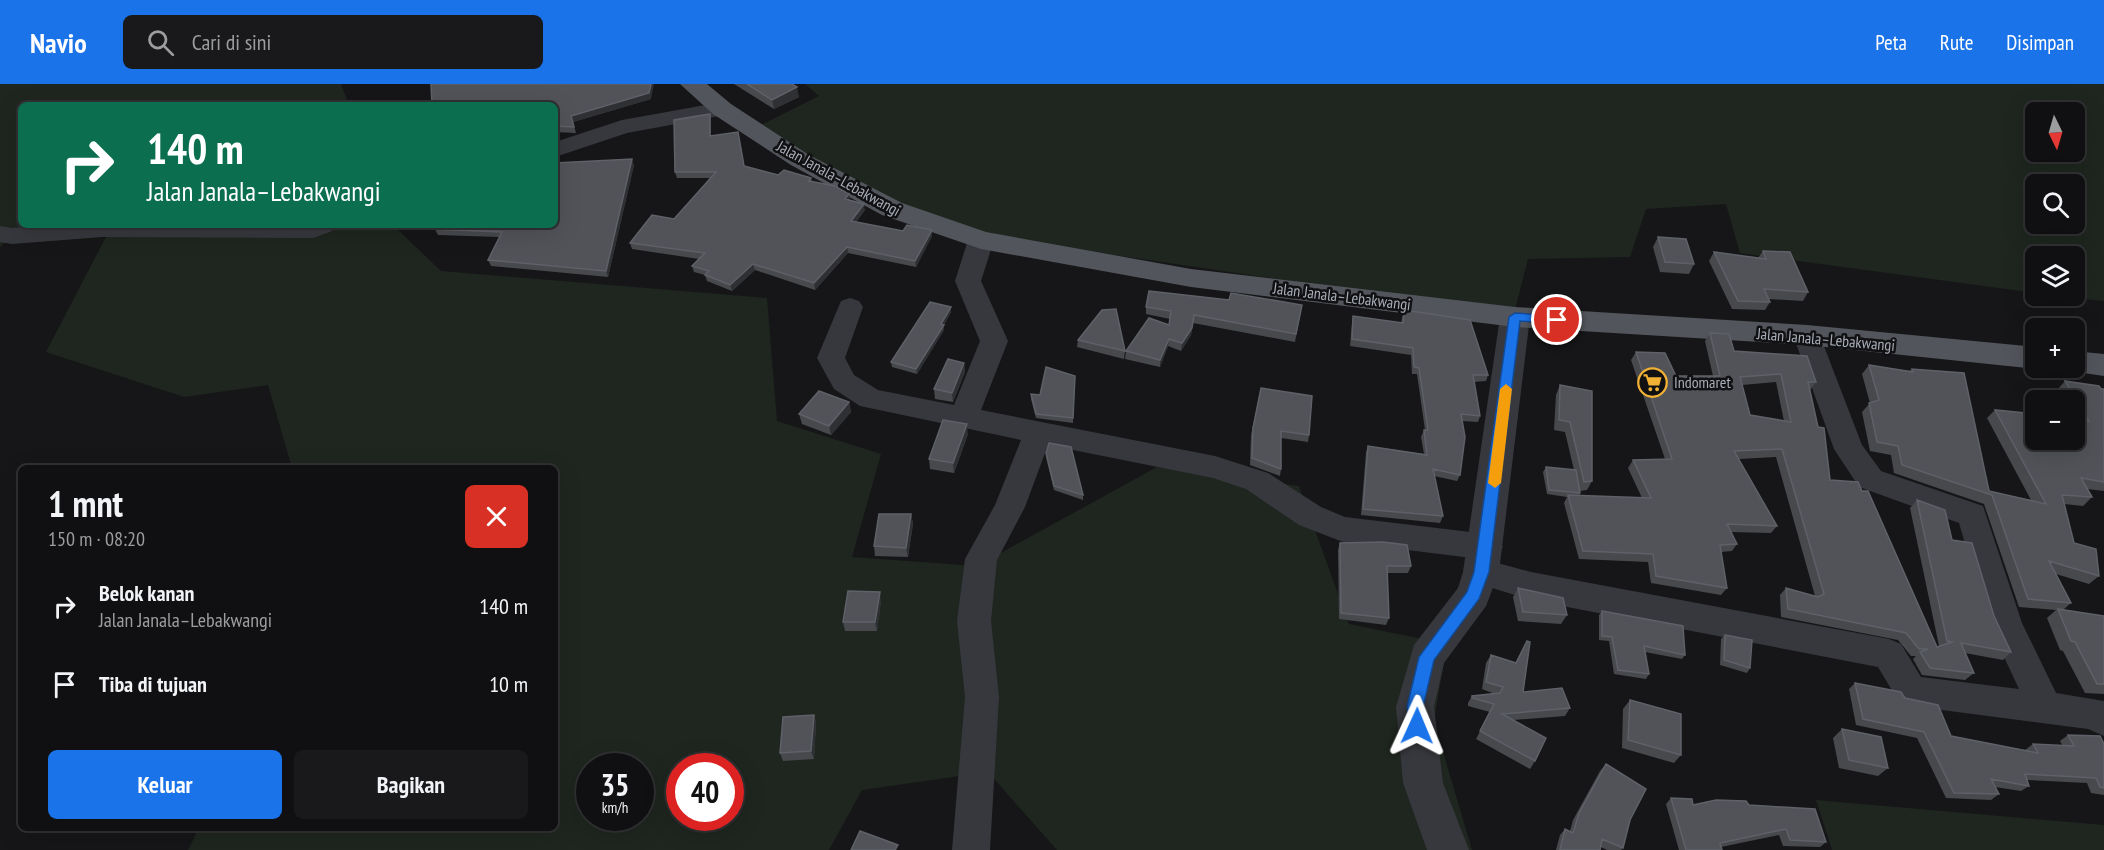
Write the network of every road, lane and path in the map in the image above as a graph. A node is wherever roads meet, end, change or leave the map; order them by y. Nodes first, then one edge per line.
1 (692, 84) edge
2 (722, 109) junction
3 (558, 149) edge
4 (317, 228) edge
5 (0, 234) edge
6 (981, 240) junction
7 (850, 307) dead end
8 (1515, 317) junction
9 (1807, 335) junction
10 (2025, 357) edge
11 (2085, 363) edge
12 (2104, 364) edge
13 (963, 418) junction
14 (1039, 431) junction
15 (1484, 560) junction
16 (2045, 708) junction
17 (2104, 720) edge
18 (970, 850) edge
19 (1448, 850) edge

1 - 2 main road, Jalan Janala–Lebakwangi
2 - 3 street
2 - 6 main road, Jalan Janala–Lebakwangi
4 - 5 street
6 - 8 main road, Jalan Janala–Lebakwangi
6 - 13 street
7 - 13 street
8 - 9 main road, Jalan Janala–Lebakwangi
8 - 15 street
9 - 10 main road, Jalan Janala–Lebakwangi
9 - 16 street
11 - 12 main road
13 - 14 street
14 - 15 street
14 - 18 street
15 - 16 street
15 - 19 street
16 - 17 street

